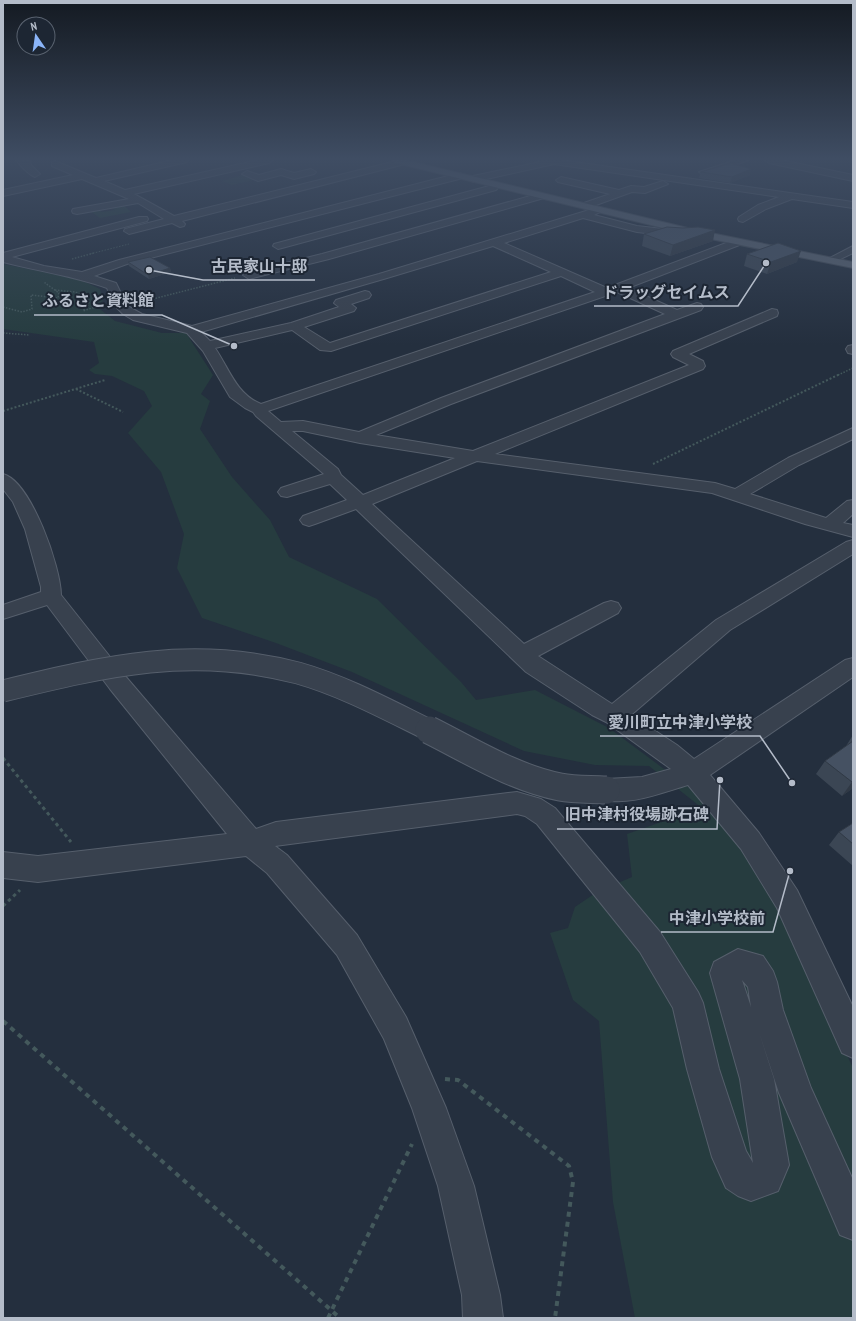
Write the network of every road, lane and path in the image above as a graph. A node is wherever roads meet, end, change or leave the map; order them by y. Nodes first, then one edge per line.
1 (121, 222) edge
2 (142, 222) edge
3 (162, 222) edge
4 (176, 222) edge
5 (281, 222) edge
6 (372, 222) edge
7 (448, 222) edge
8 (553, 222) edge
9 (618, 222) edge
10 (635, 222) edge
11 (128, 227) junction
12 (190, 228) dead end
13 (215, 228) dead end
14 (696, 233) junction
15 (228, 235) junction
16 (493, 242) junction
17 (738, 242) junction
18 (132, 243) dead end
19 (278, 246) dead end
20 (853, 249) edge
21 (511, 250) junction
22 (493, 256) dead end
23 (3, 257) edge
24 (832, 260) junction
25 (853, 264) edge
26 (43, 269) junction
27 (563, 272) junction
28 (249, 275) joint
29 (83, 276) junction
30 (426, 276) dead end
31 (51, 282) dead end
32 (55, 290) junction
33 (612, 290) junction
34 (108, 303) dead end
35 (124, 307) junction
36 (698, 307) dead end
37 (3, 308) edge
38 (677, 315) junction
39 (770, 316) dead end
40 (294, 326) junction
41 (192, 330) junction
42 (3, 333) edge
43 (30, 335) dead end
44 (206, 346) junction
45 (853, 368) edge
46 (105, 380) dead end
47 (76, 390) junction
48 (561, 406) dead end
49 (260, 409) junction
50 (3, 411) edge
51 (123, 412) dead end
52 (576, 415) junction
53 (278, 426) junction
54 (853, 433) edge
55 (360, 438) junction
56 (478, 456) junction
57 (629, 476) junction
58 (333, 477) junction
59 (3, 479) edge
60 (286, 492) dead end
61 (737, 495) junction
62 (361, 502) junction
63 (853, 505) edge
64 (311, 517) dead end
65 (829, 525) junction
66 (853, 531) edge
67 (853, 546) edge
68 (51, 596) junction
69 (600, 610) dead end
70 (3, 612) edge
71 (522, 654) junction
72 (853, 666) edge
73 (3, 691) edge
74 (614, 716) junction
75 (3, 758) edge
76 (693, 773) junction
77 (251, 843) junction
78 (82, 864) junction
79 (3, 865) edge
80 (3, 1021) edge
81 (853, 1042) edge
82 (418, 1082) junction
83 (430, 1108) junction
84 (853, 1222) edge
85 (332, 1311) junction
86 (328, 1318) edge
87 (340, 1318) edge
88 (483, 1318) edge
89 (555, 1318) edge

1 - 11 street
2 - 11 street
3 - 11 street
4 - 12 street
5 - 15 street
6 - 19 street
7 - 28 street
8 - 16 street
9 - 14 street
10 - 14 main road
11 - 23 street
13 - 15 street
14 - 17 main road
15 - 29 street
16 - 21 street
16 - 41 street
17 - 24 main road
17 - 33 street
18 - 26 path
20 - 24 street
21 - 22 street
21 - 27 street
23 - 26 street
24 - 25 main road
26 - 29 street
27 - 33 street
27 - 40 street
28 - 35 path
29 - 35 street
30 - 40 street
31 - 32 path
32 - 34 path
32 - 37 path
33 - 38 street
33 - 49 street
35 - 41 street
36 - 38 street
38 - 55 street
39 - 52 street
40 - 44 street
41 - 44 street
42 - 43 path
44 - 49 street
45 - 57 path
46 - 47 path
47 - 50 path
47 - 51 path
48 - 52 street
49 - 53 street
52 - 56 street
53 - 55 street
53 - 58 street
54 - 61 street
55 - 56 street
56 - 57 street
56 - 62 street
57 - 61 street
58 - 60 street
58 - 62 street
59 - 68 street
61 - 65 street
62 - 64 street
62 - 71 street
63 - 65 street
65 - 66 street
67 - 74 street
68 - 70 street
68 - 77 street
69 - 71 street
71 - 74 street
72 - 76 street
73 - 76 street, bridge
74 - 76 street
75 - 78 path
76 - 81 street
77 - 78 street
77 - 82 street
77 - 84 street
78 - 79 street
80 - 85 path
82 - 83 street
82 - 89 path
83 - 85 path
83 - 88 street
85 - 86 path
85 - 87 path

